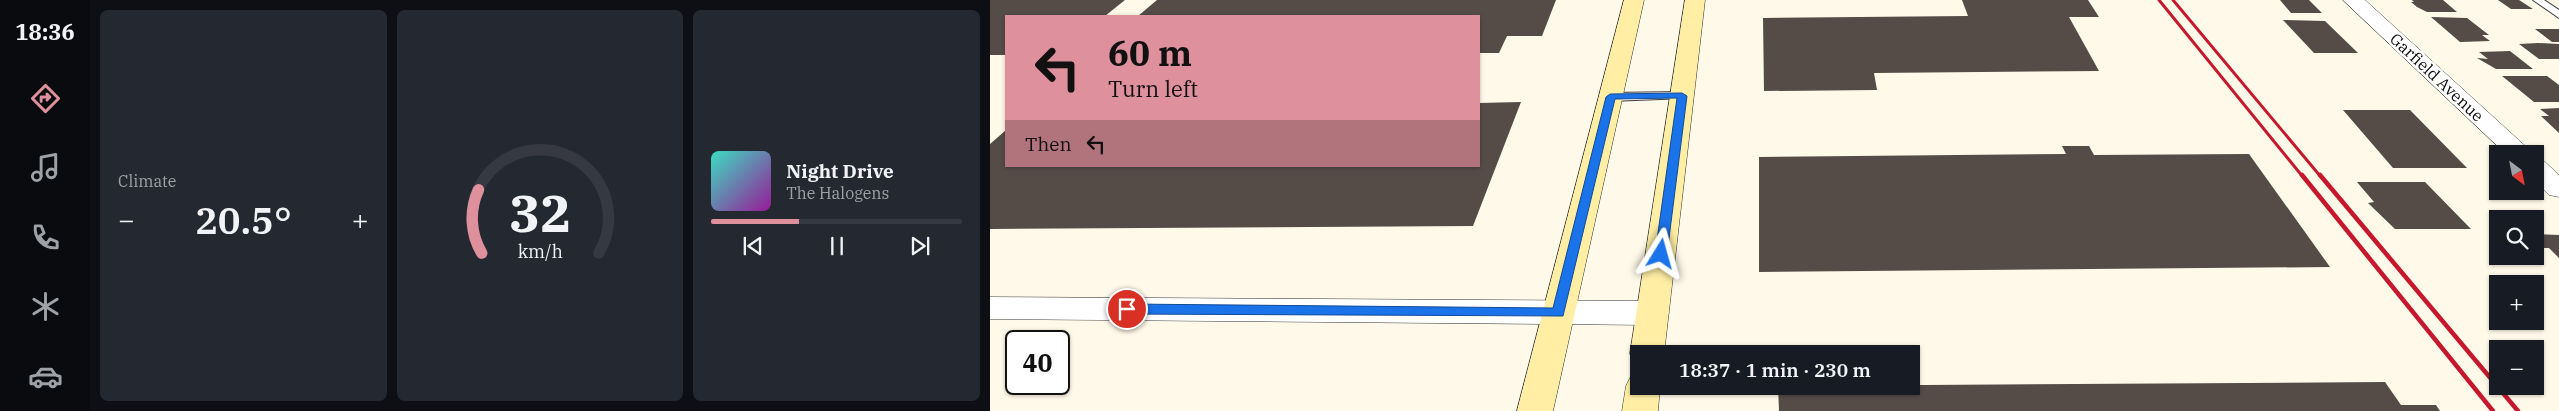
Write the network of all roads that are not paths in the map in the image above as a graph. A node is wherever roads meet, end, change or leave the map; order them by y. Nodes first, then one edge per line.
1 (1634, 0) edge
2 (1695, 0) edge
3 (2353, 0) edge
4 (2538, 0) edge
5 (2559, 14) edge
6 (1682, 96) junction
7 (1610, 97) junction
8 (2511, 145) edge
9 (2544, 175) edge
10 (2559, 189) edge
11 (990, 308) edge
12 (1558, 312) junction
13 (1653, 313) junction
14 (1648, 345) edge
15 (1642, 395) edge
16 (1535, 411) edge
17 (1640, 411) edge

1 - 7 street
2 - 6 street
3 - 8 street, Garfield Avenue
4 - 5 lane
6 - 7 lane
6 - 13 street
7 - 12 street
9 - 10 street
11 - 12 street
12 - 13 street
12 - 16 street
13 - 14 street
15 - 17 street

